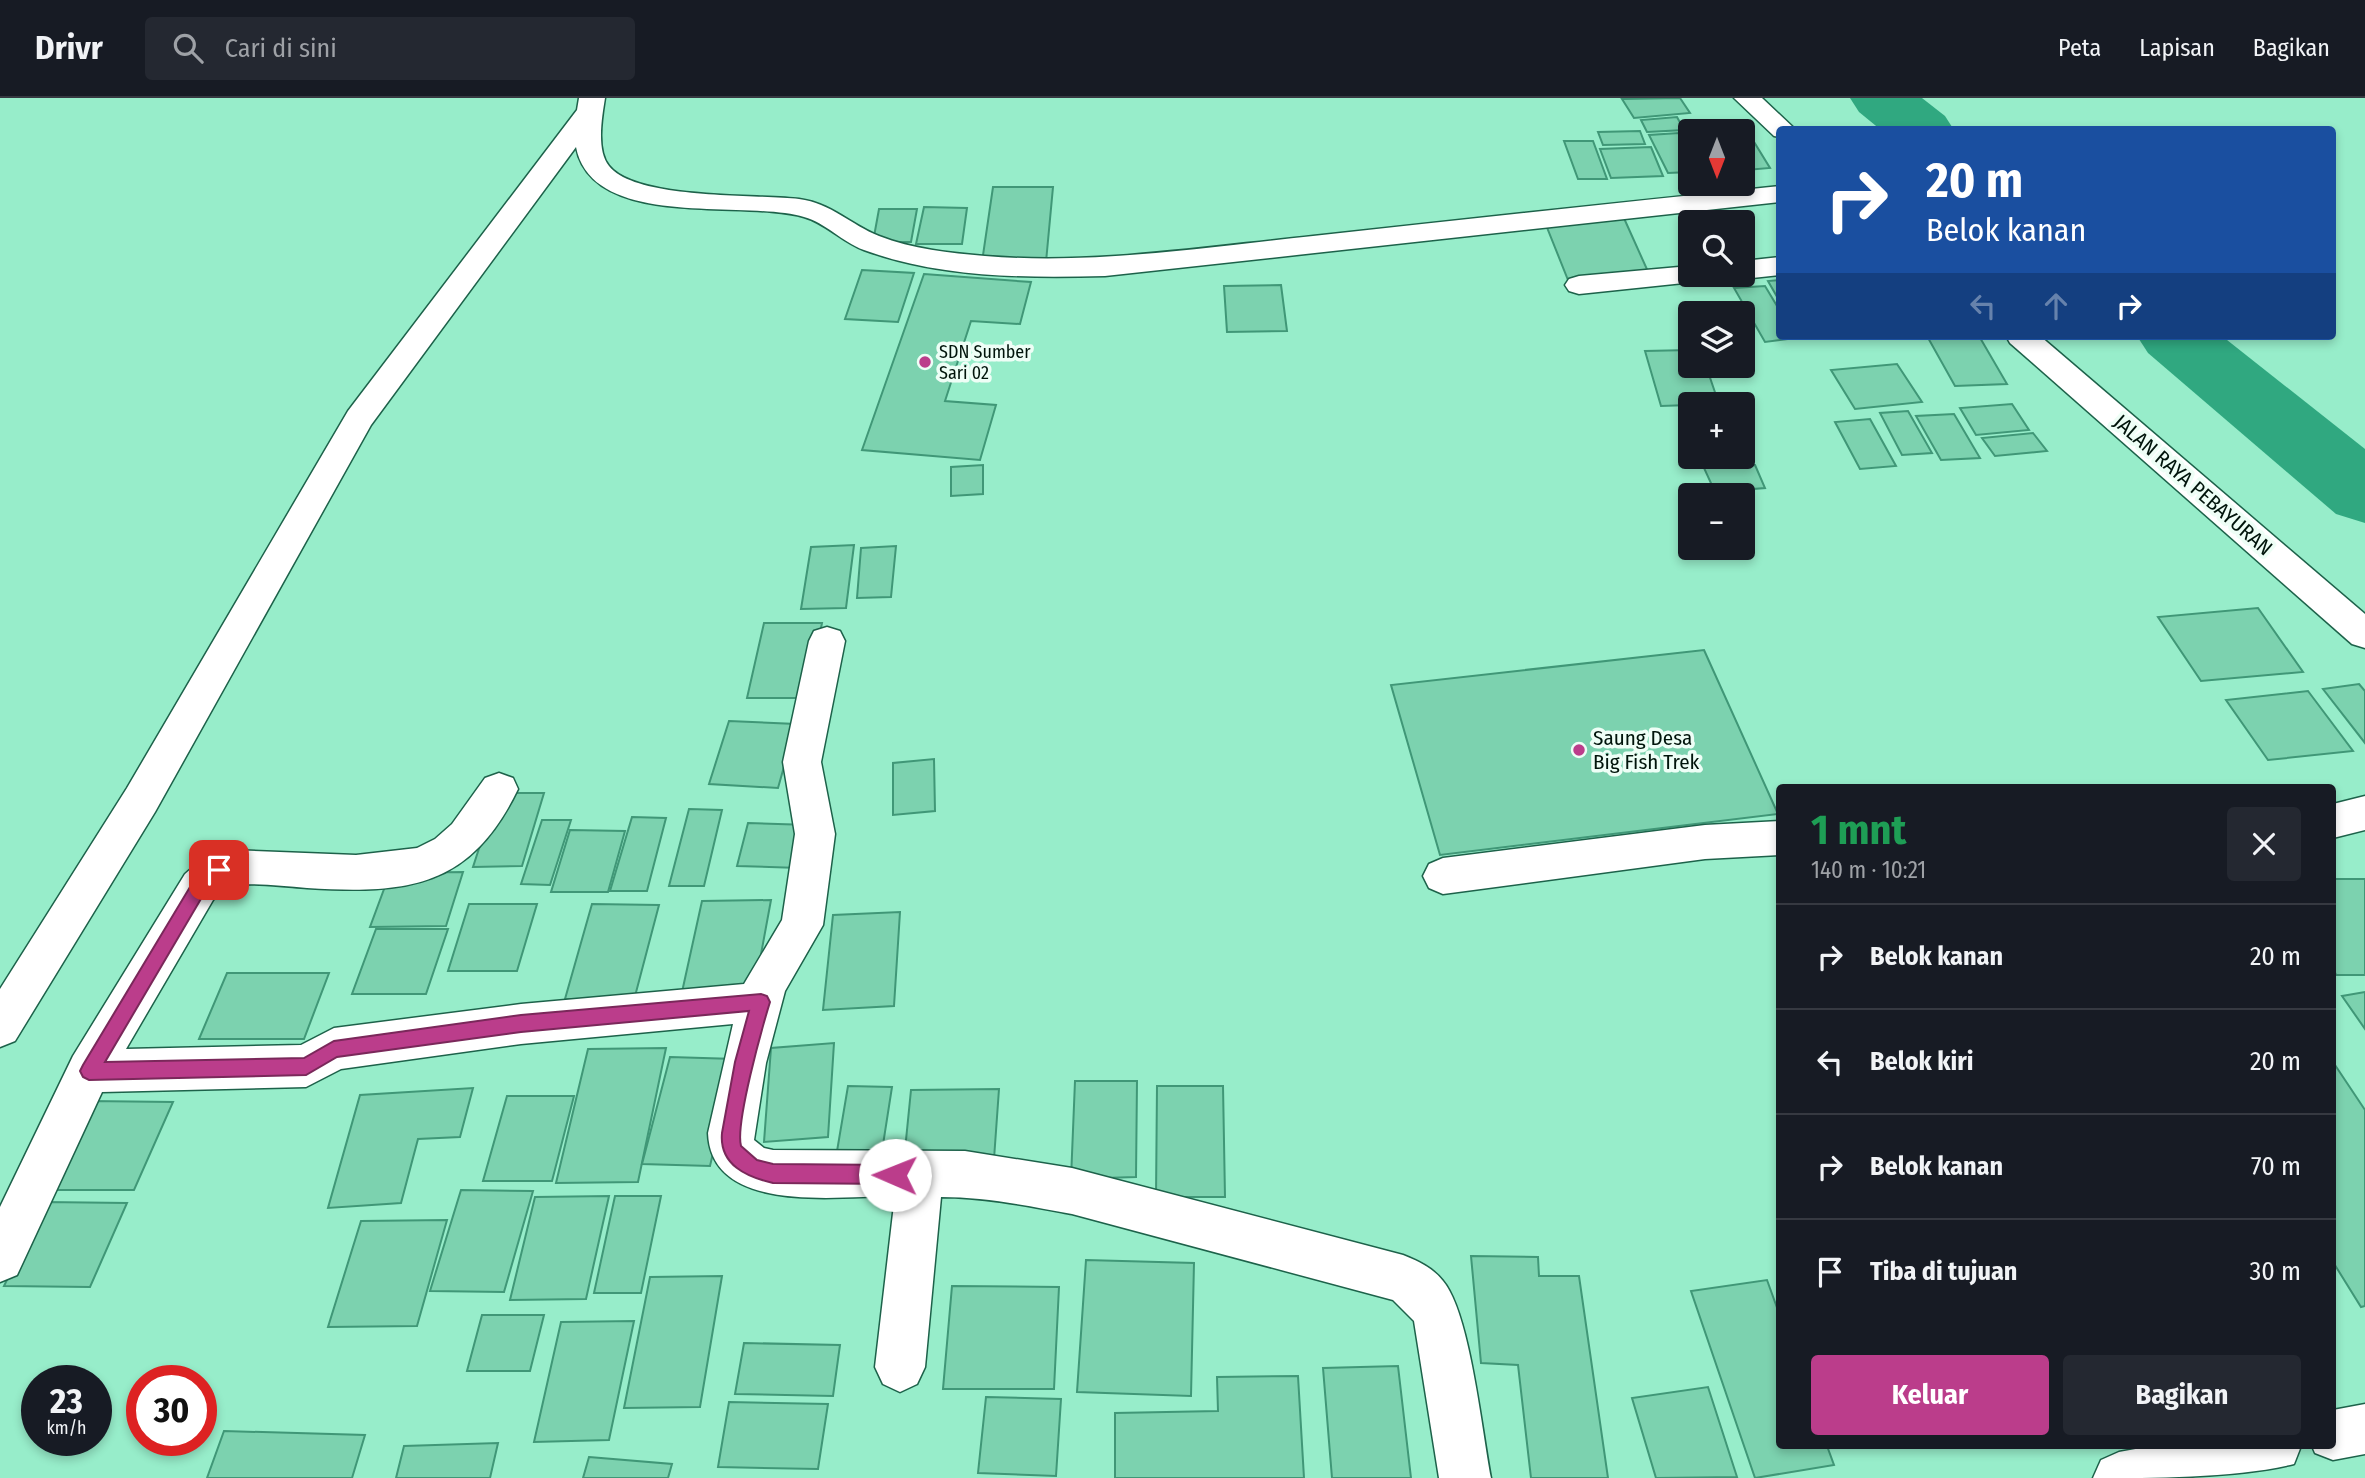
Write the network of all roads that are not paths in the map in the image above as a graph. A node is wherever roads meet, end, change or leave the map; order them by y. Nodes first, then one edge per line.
1 (1747, 98) edge
2 (591, 105) edge
3 (1778, 126) edge
4 (1776, 194) edge
5 (1776, 266) edge
6 (1755, 269) edge
7 (1678, 276) edge
8 (1579, 285) dead end
9 (2026, 340) edge
10 (2365, 635) edge
11 (827, 641) dead end
12 (499, 789) dead end
13 (2365, 813) edge
14 (2336, 820) edge
15 (1776, 838) edge
16 (1443, 876) dead end
17 (761, 1002) junction
18 (0, 1027) edge
19 (89, 1071) junction
20 (920, 1175) junction
21 (0, 1258) edge
22 (901, 1367) dead end
23 (2365, 1429) edge
24 (2336, 1434) edge
25 (2261, 1449) edge
26 (1465, 1478) edge
27 (2119, 1478) edge

1 - 3 street
2 - 4 street
2 - 18 street
5 - 6 street
7 - 8 street
9 - 10 street, JALAN RAYA PEBAYURAN
11 - 17 street
12 - 19 street
13 - 14 street
15 - 16 street
17 - 19 street
17 - 20 street
19 - 21 street
20 - 22 street
20 - 26 street
23 - 24 street
25 - 27 street

